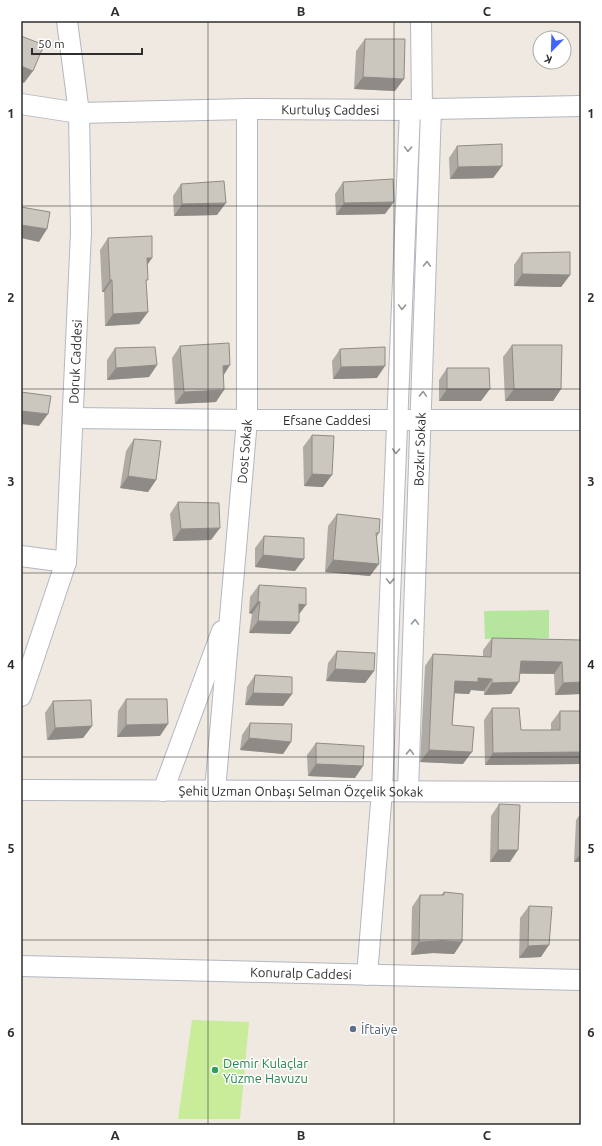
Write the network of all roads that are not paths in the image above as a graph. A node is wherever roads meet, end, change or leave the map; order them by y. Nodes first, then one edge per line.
1 (66, 21) edge
2 (421, 21) edge
3 (21, 104) edge
4 (581, 106) edge
5 (247, 109) junction
6 (421, 109) junction
7 (79, 113) junction
8 (73, 418) junction
9 (397, 419) junction
10 (422, 419) junction
11 (247, 420) junction
12 (581, 420) edge
13 (21, 556) edge
14 (66, 562) junction
15 (231, 607) junction
16 (21, 696) edge
17 (21, 790) edge
18 (163, 791) junction
19 (215, 791) junction
20 (382, 791) junction
21 (408, 791) junction
22 (581, 792) edge
23 (21, 966) edge
24 (367, 975) junction
25 (581, 980) edge

1 - 7 street, Doruk Caddesi
2 - 6 street
3 - 7 street, Kurtuluş Caddesi
4 - 6 street, Kurtuluş Caddesi
5 - 6 street, Kurtuluş Caddesi
5 - 7 street, Kurtuluş Caddesi
5 - 11 street, Dost Sokak
6 -> 9 street, Bozkır Sokak
10 -> 6 street, Bozkır Sokak
7 - 8 street, Doruk Caddesi
8 - 11 street, Efsane Caddesi
8 - 14 street, Doruk Caddesi
9 - 10 street, Efsane Caddesi
9 - 11 street, Efsane Caddesi
9 -> 20 street, Bozkır Sokak
10 - 12 street, Efsane Caddesi
21 -> 10 street, Bozkır Sokak
11 - 15 street, Dost Sokak
13 - 14 street
14 - 16 street, Doruk Caddesi
15 - 18 street
15 - 19 street, Dost Sokak
17 - 18 street, Şehit Uzman Onbaşı Selman Özçelik Sokak
18 - 19 street, Şehit Uzman Onbaşı Selman Özçelik Sokak
19 - 20 street, Şehit Uzman Onbaşı Selman Özçelik Sokak
20 - 21 street, Şehit Uzman Onbaşı Selman Özçelik Sokak
20 - 24 street, Bozkır Sokak
21 - 22 street, Şehit Uzman Onbaşı Selman Özçelik Sokak
23 - 24 street, Konuralp Caddesi
24 - 25 street, Konuralp Caddesi

